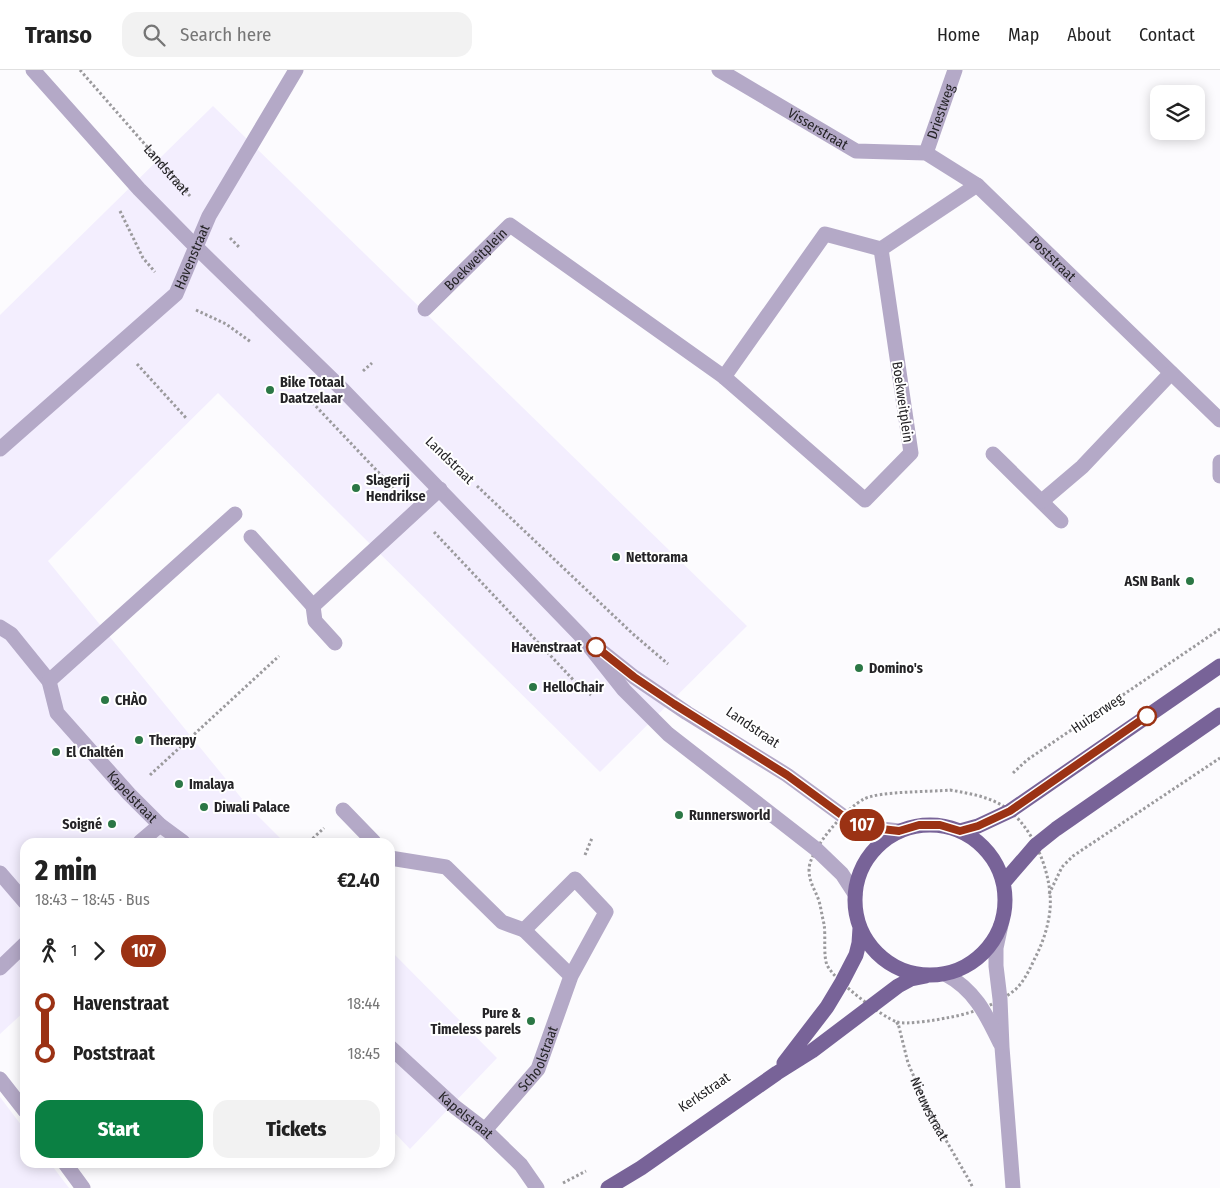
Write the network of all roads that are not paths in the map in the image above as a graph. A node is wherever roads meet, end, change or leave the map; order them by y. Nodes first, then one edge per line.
1 (32, 70) edge
2 (296, 70) edge
3 (719, 70) edge
4 (955, 70) edge
5 (926, 153) junction
6 (977, 185) junction
7 (196, 247) junction
8 (881, 249) junction
9 (425, 309) dead end
10 (1171, 373) junction
11 (724, 377) junction
12 (1220, 420) edge
13 (0, 449) edge
14 (993, 454) dead end
15 (1220, 462) edge
16 (1220, 476) edge
17 (440, 490) junction
18 (1042, 501) junction
19 (235, 514) dead end
20 (1061, 521) dead end
21 (251, 536) dead end
22 (313, 606) junction
23 (0, 627) edge
24 (582, 636) junction
25 (335, 643) dead end
26 (1220, 666) edge
27 (49, 682) junction
28 (1220, 715) edge
29 (343, 810) dead end
30 (160, 825) junction
31 (899, 831) junction
32 (960, 831) junction
33 (145, 838) edge
34 (178, 838) edge
35 (370, 838) edge
36 (395, 859) edge
37 (0, 873) edge
38 (1004, 882) junction
39 (855, 894) junction
40 (20, 896) edge
41 (1002, 924) junction
42 (860, 928) junction
43 (524, 930) junction
44 (20, 949) edge
45 (0, 968) edge
46 (945, 974) junction
47 (926, 975) junction
48 (571, 976) junction
49 (1002, 1047) junction
50 (395, 1052) edge
51 (777, 1072) junction
52 (0, 1079) edge
53 (20, 1105) edge
54 (484, 1130) junction
55 (68, 1168) edge
56 (83, 1188) edge
57 (537, 1188) edge
58 (608, 1188) edge
59 (1013, 1188) edge

1 - 7 street, Landstraat
2 - 7 street, Havenstraat
3 - 5 street, Visserstraat
4 - 5 street, Driestweg
5 - 6 street, Poststraat
6 - 8 street
6 - 10 street, Poststraat
7 - 13 street, Havenstraat
7 - 17 street, Landstraat
8 - 11 street
8 - 11 street, Boekweitplein
9 - 11 street, Boekweitplein
10 - 12 street, Poststraat
10 - 18 street
14 - 18 street
15 - 16 street
17 - 22 street
17 - 24 street, Landstraat
18 - 20 street
19 - 27 street
21 - 22 street
22 - 25 street
23 - 27 street, Kapelstraat
24 - 31 street, Landstraat
24 - 39 street, Landstraat
26 - 32 main road
27 - 30 street, Kapelstraat
28 - 38 main road
29 - 35 street
30 - 33 street
30 - 34 street, Kapelstraat
31 - 32 main road
31 - 39 main road
32 - 38 main road
36 - 43 street
37 - 40 street
38 - 41 main road
39 - 42 main road
41 - 46 main road
41 - 49 street
42 - 47 main road
42 - 51 main road, Kerkstraat
43 - 48 street
43 - 48 street, Schoolstraat
44 - 45 street
46 - 47 main road
46 - 49 street
47 - 51 main road, Kerkstraat
48 - 54 street, Schoolstraat
49 - 59 street
50 - 54 street, Kapelstraat
51 - 58 main road, Kerkstraat
52 - 53 street
54 - 57 street, Kapelstraat
55 - 56 street

